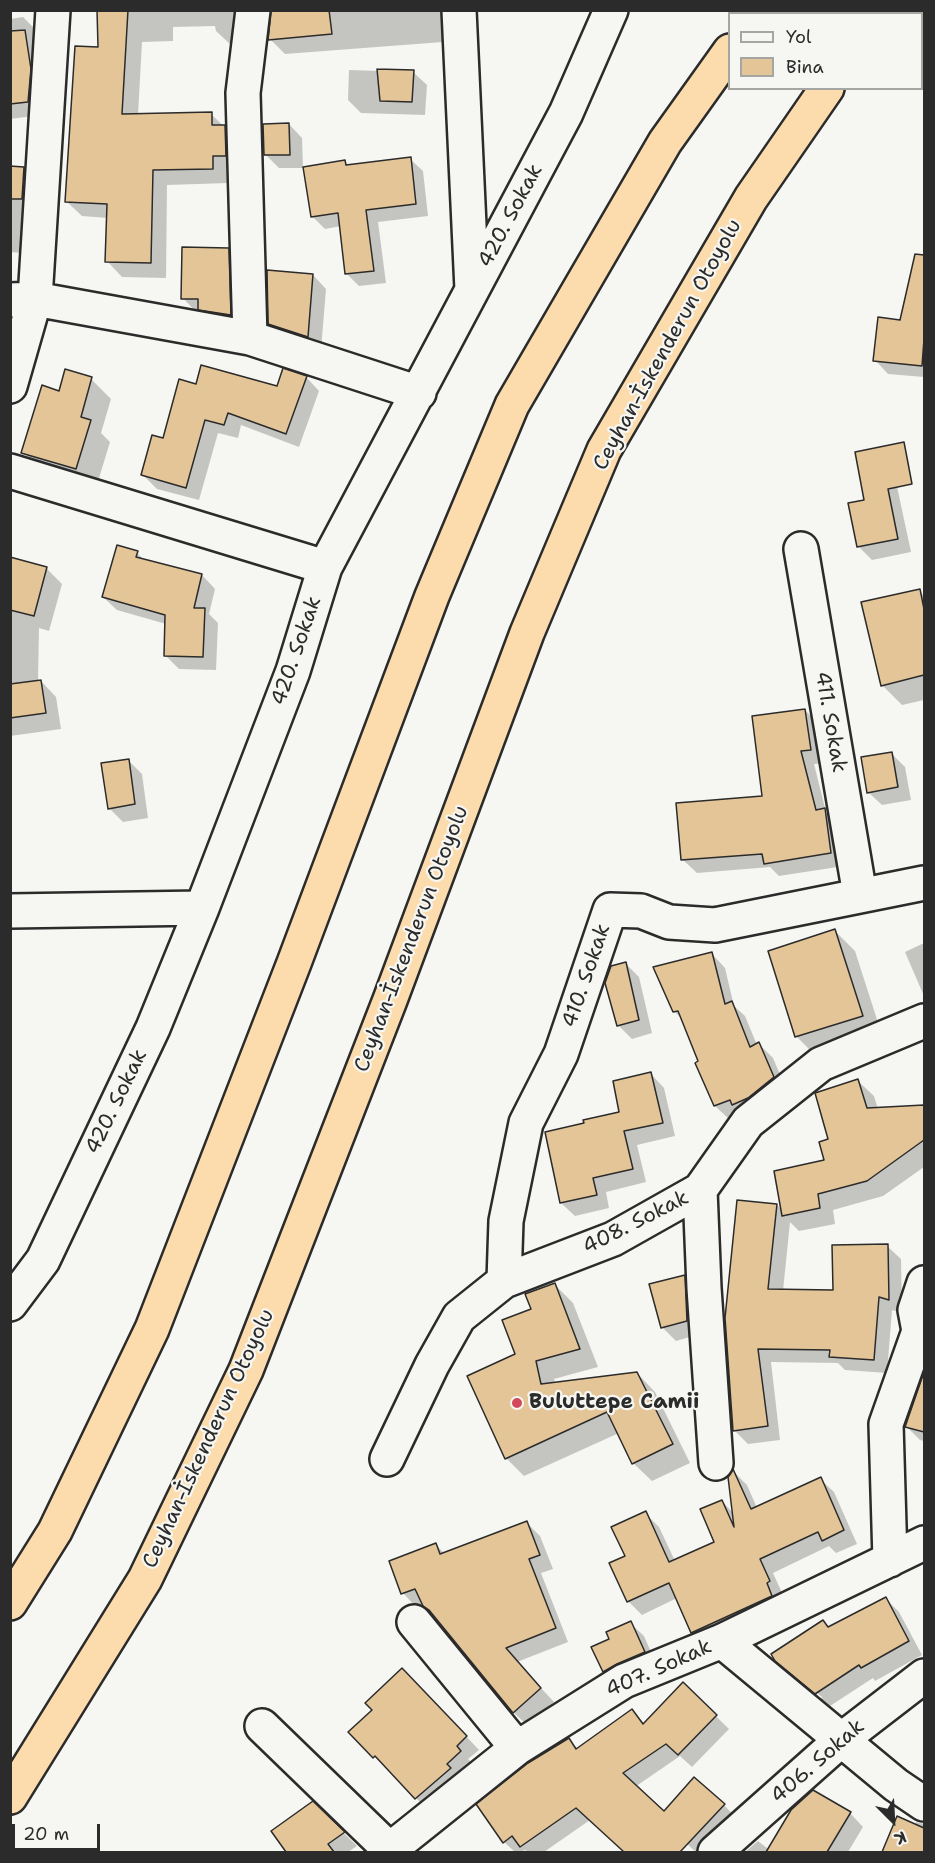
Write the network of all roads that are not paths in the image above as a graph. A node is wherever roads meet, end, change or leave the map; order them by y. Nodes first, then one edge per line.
1 (53, 10) edge
2 (253, 10) edge
3 (459, 10) edge
4 (611, 10) edge
5 (728, 52) edge
6 (827, 90) edge
7 (472, 290) junction
8 (23, 299) edge
9 (250, 338) junction
10 (10, 386) edge
11 (419, 393) junction
12 (10, 471) edge
13 (801, 549) dead end
14 (325, 567) junction
15 (924, 883) edge
16 (860, 895) junction
17 (202, 908) junction
18 (10, 911) edge
19 (924, 1021) edge
20 (700, 1190) junction
21 (504, 1281) junction
22 (924, 1283) edge
23 (10, 1304) edge
24 (922, 1333) edge
25 (387, 1459) dead end
26 (716, 1463) dead end
27 (924, 1543) edge
28 (890, 1560) junction
29 (10, 1603) edge
30 (414, 1622) dead end
31 (722, 1641) junction
32 (924, 1676) edge
33 (262, 1726) dead end
34 (841, 1740) junction
35 (517, 1748) junction
36 (10, 1797) edge
37 (924, 1804) edge
38 (389, 1851) edge
39 (715, 1852) edge

1 - 8 street
2 - 9 street
3 - 7 street
4 - 7 street, 420. Sokak
5 - 29 highway
6 - 36 highway, Ceyhan-İskenderun Otoyolu
7 - 11 street, 420. Sokak
8 - 9 street
8 - 10 street
9 - 11 street
11 - 14 street, 420. Sokak
12 - 14 street
13 - 16 street, 411. Sokak
14 - 17 street, 420. Sokak
15 - 16 street, 410. Sokak
16 - 21 street, 410. Sokak
17 - 18 street
17 - 23 street, 420. Sokak
19 - 20 street, 408. Sokak
20 - 21 street, 408. Sokak
20 - 26 street
21 - 25 street, 408. Sokak
22 - 24 street
24 - 28 street
27 - 28 street, 407. Sokak
28 - 31 street, 407. Sokak
30 - 35 street
31 - 34 street
31 - 35 street, 407. Sokak
32 - 34 street, 406. Sokak
33 - 38 street
34 - 37 street
34 - 39 street, 406. Sokak
35 - 38 street, 407. Sokak

